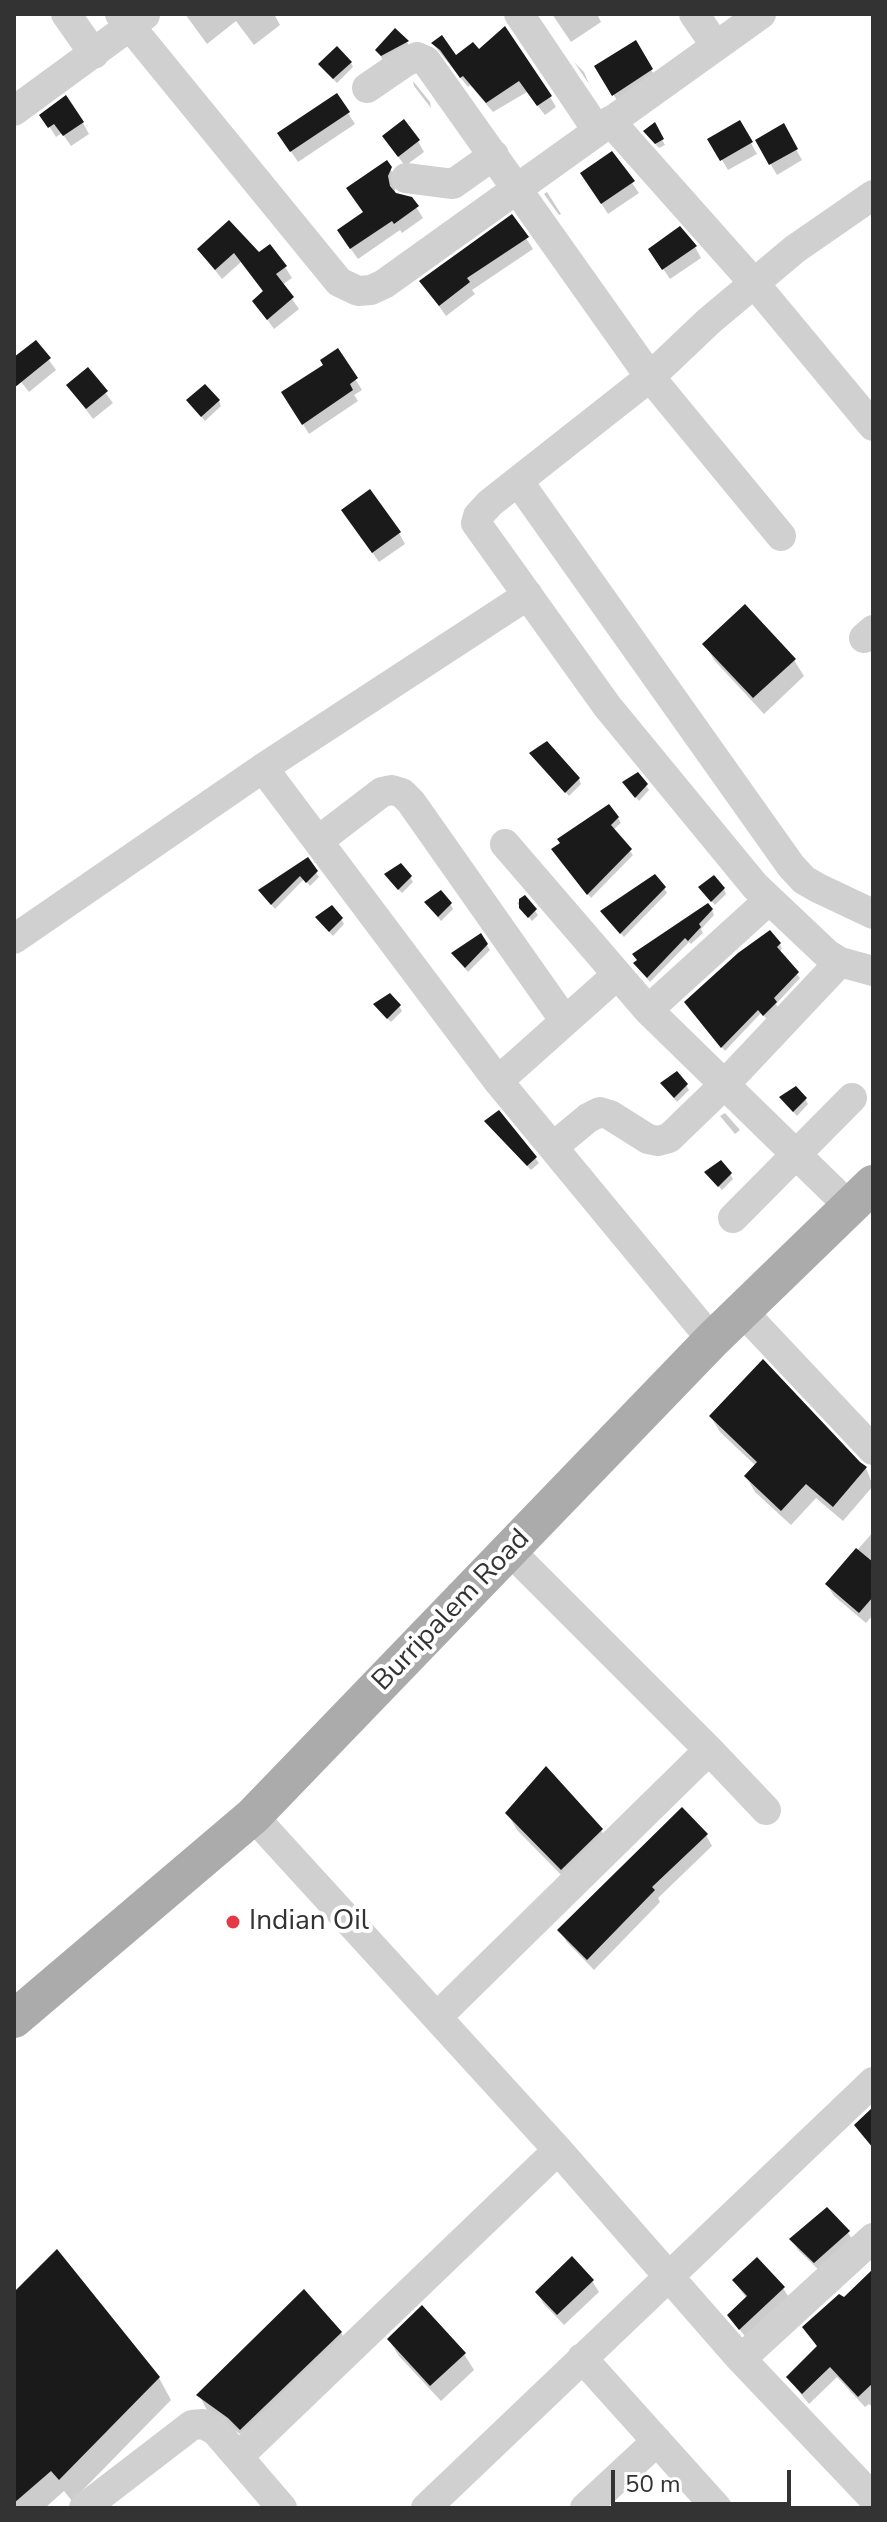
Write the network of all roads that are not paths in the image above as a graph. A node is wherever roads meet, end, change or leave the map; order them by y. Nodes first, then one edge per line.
1 (66, 14) edge
2 (519, 14) edge
3 (694, 14) edge
4 (761, 14) edge
5 (133, 18) edge
6 (716, 46) junction
7 (94, 54) junction
8 (367, 88) dead end
9 (14, 111) edge
10 (603, 125) junction
11 (494, 155) junction
12 (406, 178) dead end
13 (518, 189) junction
14 (872, 198) edge
15 (754, 283) junction
16 (650, 377) junction
17 (873, 426) edge
18 (518, 481) junction
19 (781, 536) dead end
20 (528, 595) junction
21 (263, 768) junction
22 (318, 841) junction
23 (505, 844) dead end
24 (769, 900) junction
25 (873, 914) edge
26 (14, 939) edge
27 (840, 962) junction
28 (873, 971) edge
29 (617, 975) junction
30 (648, 1010) junction
31 (565, 1021) junction
32 (498, 1081) junction
33 (725, 1084) junction
34 (852, 1098) dead end
35 (553, 1147) junction
36 (832, 1180) edge
37 (733, 1218) dead end
38 (742, 1311) junction
39 (712, 1340) junction
40 (873, 1450) edge
41 (510, 1551) junction
42 (709, 1750) junction
43 (766, 1810) dead end
44 (253, 1816) junction
45 (438, 2016) junction
46 (14, 2019) edge
47 (873, 2082) edge
48 (558, 2150) junction
49 (873, 2238) edge
50 (668, 2276) junction
51 (582, 2358) junction
52 (741, 2359) junction
53 (657, 2441) junction
54 (239, 2456) junction
55 (873, 2498) edge
56 (84, 2508) edge
57 (282, 2508) edge
58 (426, 2508) edge
59 (585, 2508) edge
60 (717, 2508) edge

1 - 7 street
2 - 10 street
3 - 6 street
4 - 6 street
5 - 7 street
5 - 13 street
6 - 10 street
7 - 9 street
8 - 11 street
10 - 13 street
10 - 15 street
11 - 12 street
11 - 13 street
13 - 16 street
14 - 15 street
15 - 16 street
15 - 17 street
16 - 18 street
16 - 19 street
18 - 20 street
18 - 25 street
20 - 21 street
20 - 24 street
21 - 22 street
21 - 26 street
22 - 31 street
22 - 32 street
23 - 29 street
24 - 27 street
24 - 30 street
27 - 28 street
27 - 33 street
29 - 30 street
29 - 31 street
30 - 33 street
31 - 32 street
32 - 35 street
33 - 35 street
33 - 36 street
34 - 36 street
35 - 39 street
36 - 37 street
36 - 38 main road, Burripalem Road
38 - 39 main road, Burripalem Road
38 - 40 street
39 - 41 main road, Burripalem Road
41 - 42 street
41 - 44 main road, Burripalem Road
42 - 43 street
42 - 45 street
44 - 45 street
44 - 46 main road, Burripalem Road
45 - 48 street
47 - 50 street
48 - 50 street
48 - 54 street
49 - 52 street
50 - 51 street
50 - 52 street
51 - 53 street
51 - 58 street
52 - 55 street
53 - 59 street
53 - 60 street
54 - 56 street
54 - 57 street

